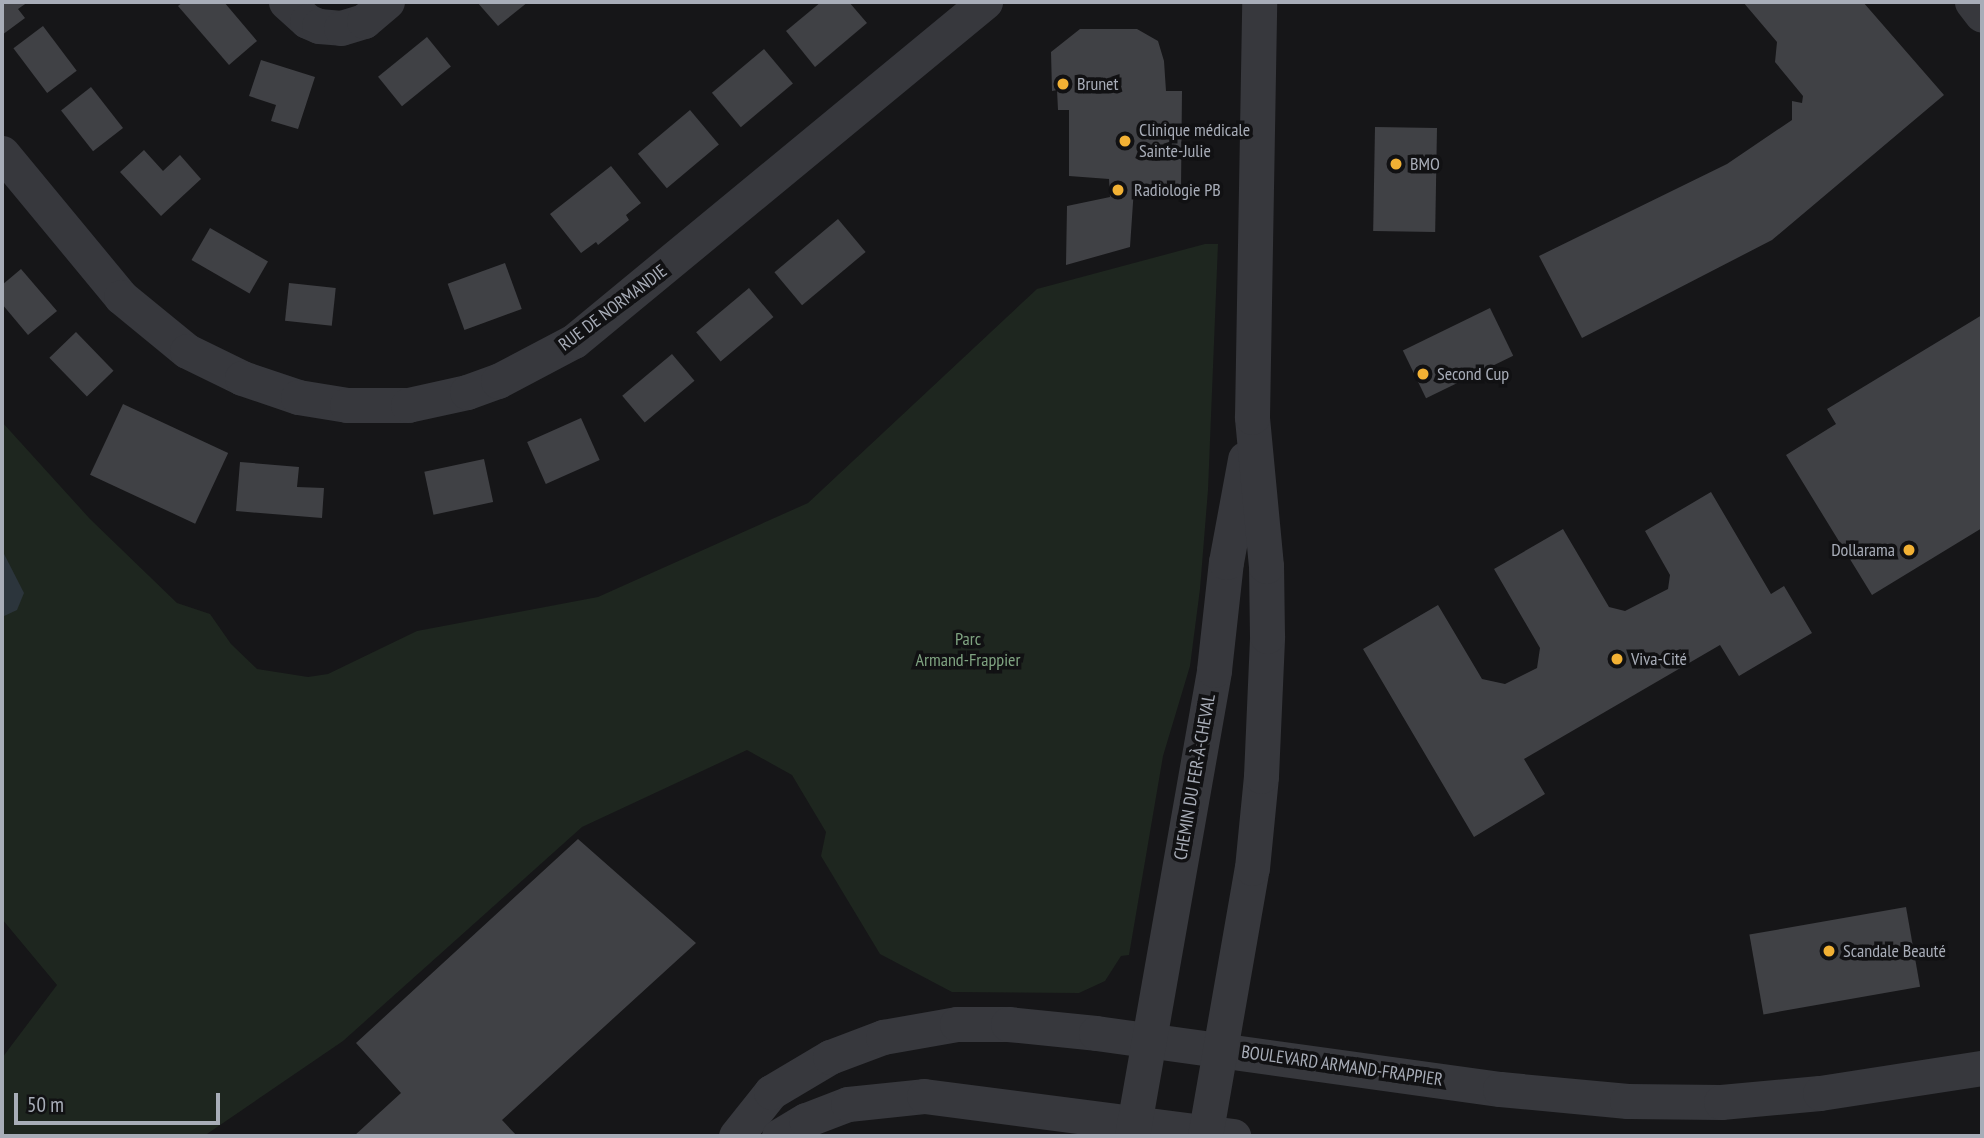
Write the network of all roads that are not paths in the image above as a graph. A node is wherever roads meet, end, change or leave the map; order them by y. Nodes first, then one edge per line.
1 (286, 2) edge
2 (387, 2) edge
3 (985, 2) edge
4 (1259, 2) edge
5 (1972, 2) edge
6 (1982, 15) edge
7 (2, 153) edge
8 (1252, 417) junction
9 (1148, 1039) junction
10 (1221, 1049) junction
11 (1982, 1068) edge
12 (1133, 1130) edge
13 (1215, 1135) edge
14 (736, 1136) edge
15 (779, 1136) edge

1 - 2 street
3 - 7 street, RUE DE NORMANDIE
4 - 8 street, CHEMIN DU FER-À-CHEVAL
5 - 6 street
8 - 9 street, CHEMIN DU FER-À-CHEVAL
8 - 10 street, CHEMIN DU FER-À-CHEVAL
9 - 10 street, BOULEVARD ARMAND-FRAPPIER
9 - 12 street, CHEMIN DU FER-À-CHEVAL
9 - 14 street, BOULEVARD ARMAND-FRAPPIER
10 - 11 street, BOULEVARD ARMAND-FRAPPIER
10 - 13 street, CHEMIN DU FER-À-CHEVAL
12 - 13 street
12 - 15 street

